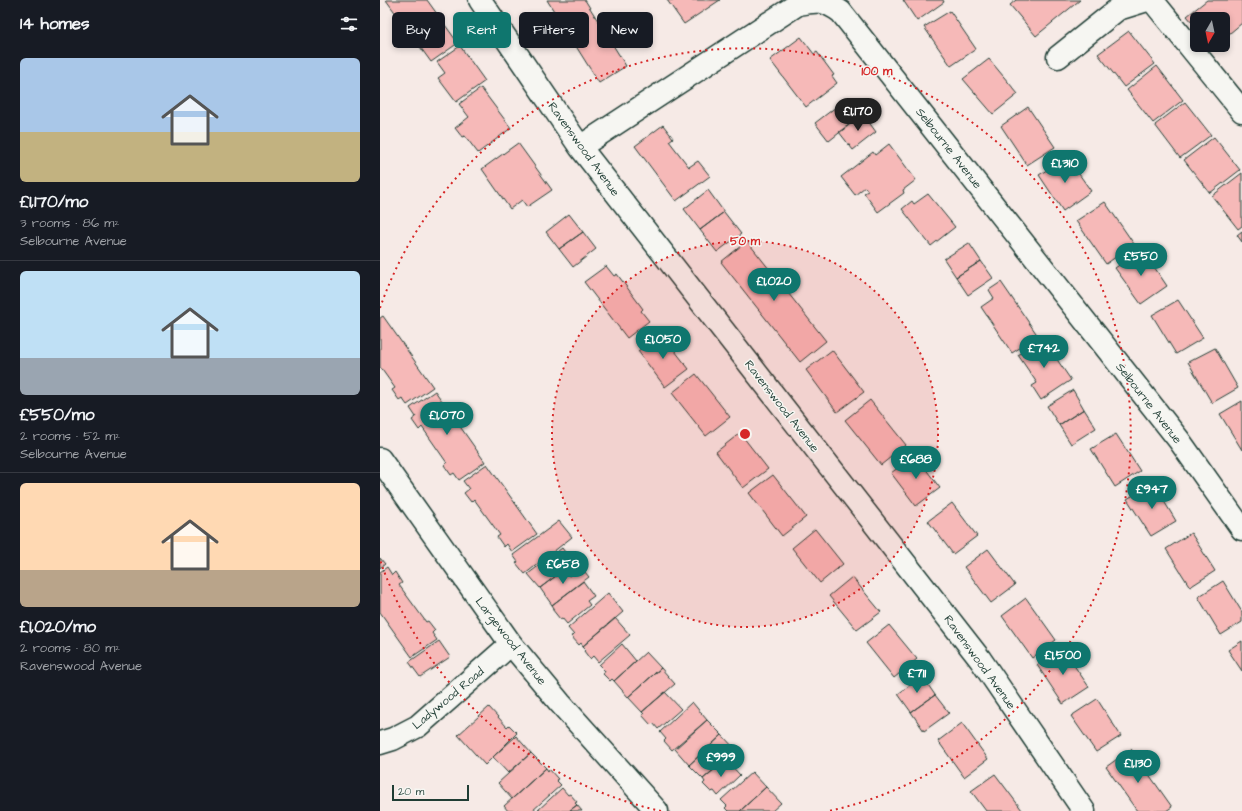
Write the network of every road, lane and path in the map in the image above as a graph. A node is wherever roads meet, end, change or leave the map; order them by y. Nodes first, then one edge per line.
1 (480, 0) edge
2 (1147, 0) edge
3 (1152, 0) edge
4 (1058, 57) dead end
5 (1242, 110) edge
6 (580, 147) junction
7 (380, 459) edge
8 (1242, 530) edge
9 (511, 644) junction
10 (380, 743) edge
11 (657, 811) edge
12 (1084, 811) edge

1 - 6 street, Ravenswood Avenue
2 - 4 street
3 - 5 street
6 - 8 street, Selbourne Avenue
6 - 12 street, Ravenswood Avenue
7 - 9 street, Largewood Avenue
9 - 10 street, Ladywood Road
9 - 11 street, Largewood Avenue

